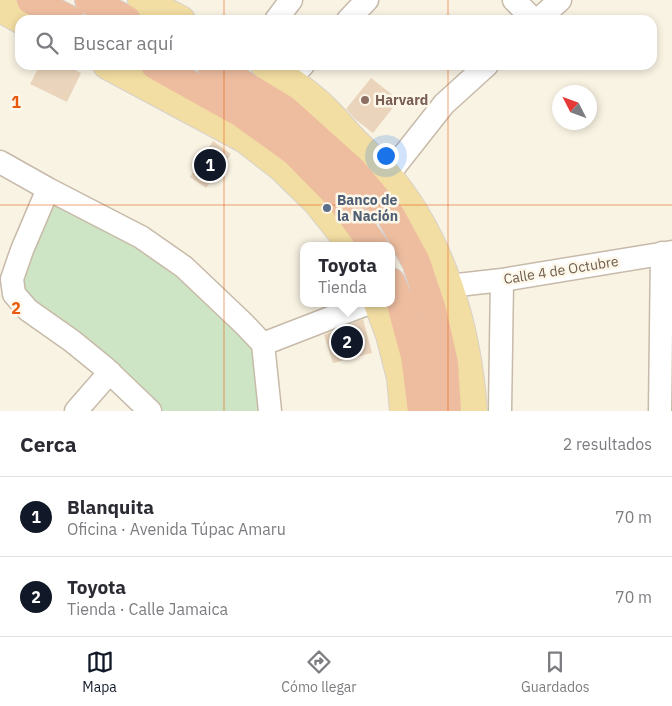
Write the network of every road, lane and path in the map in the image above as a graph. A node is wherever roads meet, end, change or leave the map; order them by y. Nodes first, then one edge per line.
1 (31, 0) edge
2 (89, 0) edge
3 (291, 0) edge
4 (368, 0) edge
5 (514, 0) edge
6 (560, 0) edge
7 (130, 12) edge
8 (60, 15) edge
9 (149, 15) edge
10 (280, 15) edge
11 (353, 15) edge
12 (529, 15) edge
13 (544, 15) edge
14 (116, 70) edge
15 (164, 70) edge
16 (219, 70) edge
17 (481, 70) edge
18 (296, 72) edge
19 (0, 162) edge
20 (388, 175) junction
21 (48, 189) junction
22 (349, 242) edge
23 (371, 242) edge
24 (667, 253) edge
25 (502, 280) junction
26 (449, 286) junction
27 (395, 291) edge
28 (359, 307) edge
29 (380, 307) edge
30 (262, 344) junction
31 (110, 372) junction
32 (76, 411) edge
33 (150, 411) edge
34 (270, 411) edge
35 (404, 411) edge
36 (422, 411) edge
37 (447, 411) edge
38 (473, 411) edge
39 (500, 411) edge
40 (660, 411) edge

1 - 8 highway
2 - 7 highway
3 - 10 street
4 - 11 street
5 - 12 street
6 - 13 street
7 - 9 main road
14 - 22 main road
15 - 23 highway
16 - 37 highway
17 - 20 street
18 - 20 main road
19 - 21 street
20 - 26 main road
21 - 30 street
21 - 31 street
24 - 25 street, Calle 4 de Octubre
24 - 40 street
25 - 26 street, Calle 4 de Octubre
25 - 39 street
26 - 38 main road
27 - 36 highway
28 - 30 street
29 - 35 main road
30 - 34 street
31 - 32 street
31 - 33 street

